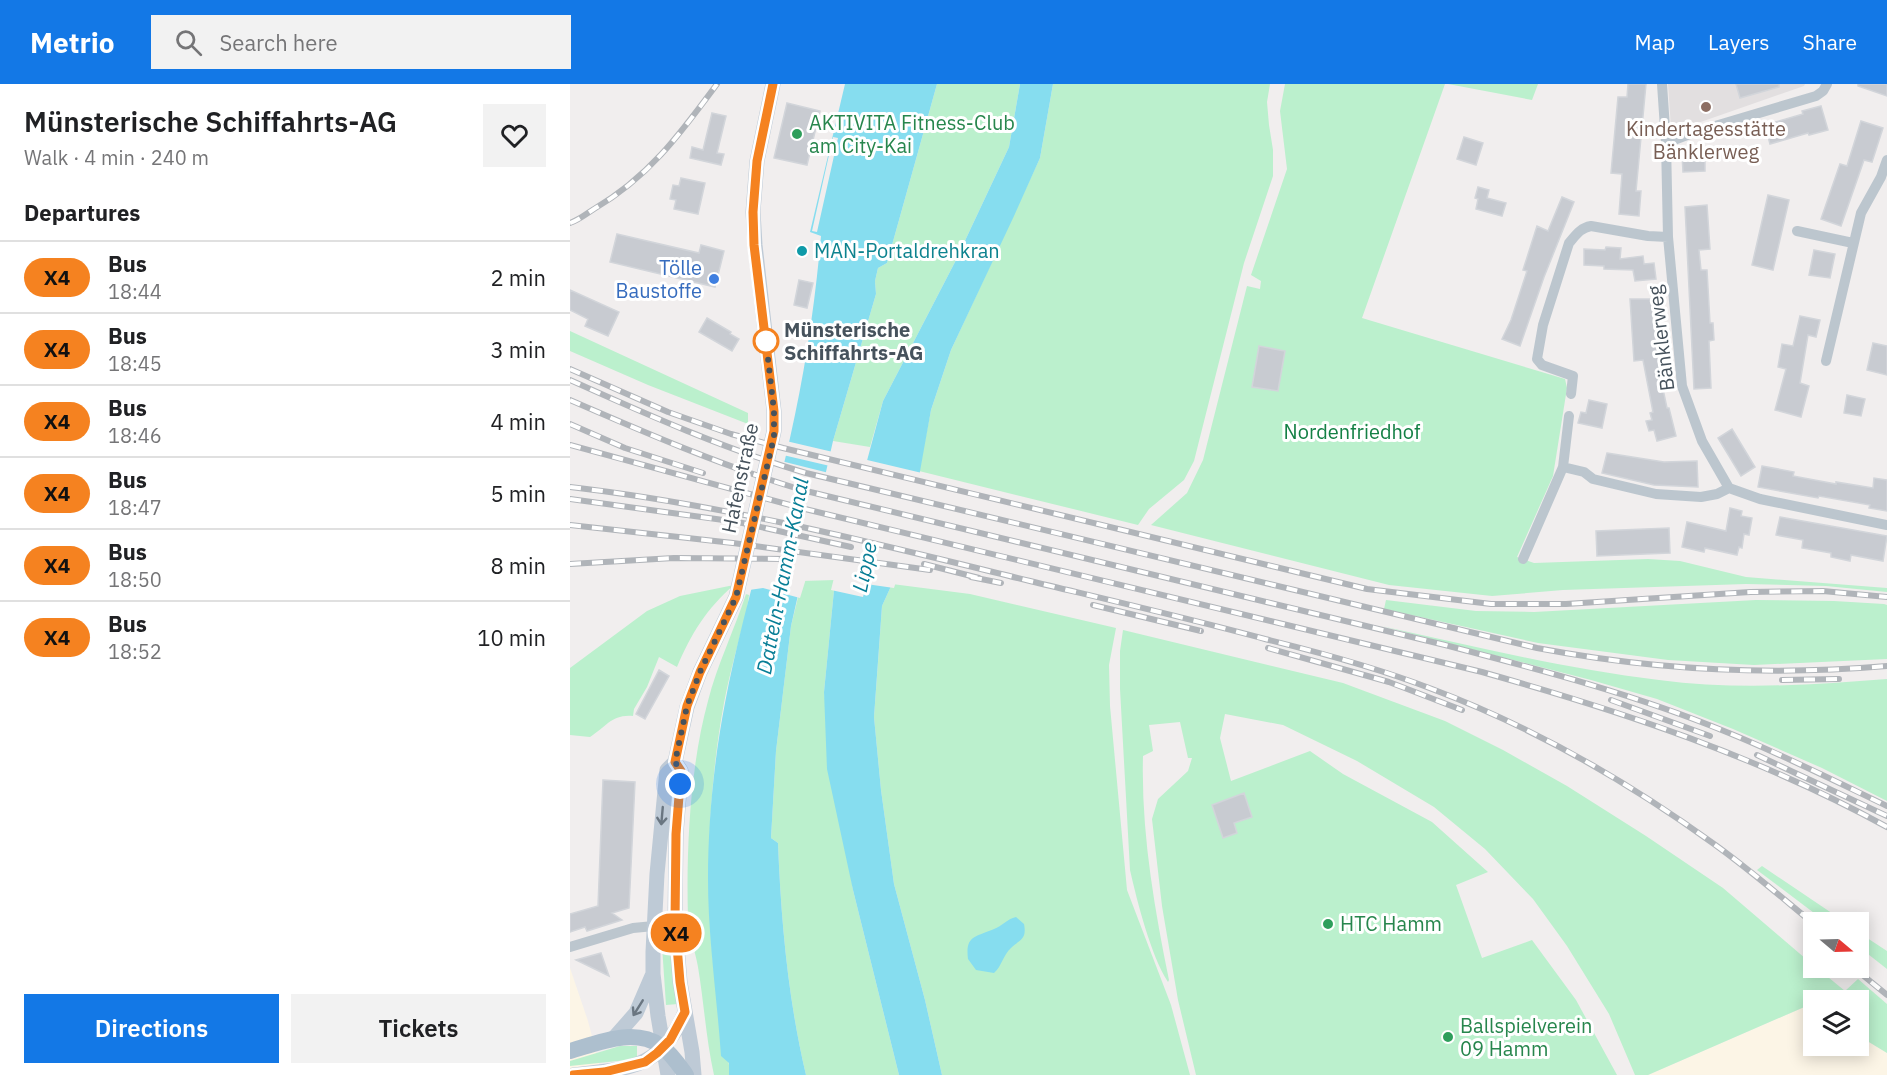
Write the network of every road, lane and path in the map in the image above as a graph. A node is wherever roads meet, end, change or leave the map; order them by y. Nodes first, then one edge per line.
1 (773, 84) edge
2 (1662, 84) edge
3 (1827, 84) edge
4 (1666, 143) junction
5 (1887, 160) edge
6 (1797, 231) dead end
7 (1668, 237) junction
8 (1853, 243) junction
9 (1826, 360) dead end
10 (1571, 394) dead end
11 (1569, 416) dead end
12 (1563, 467) junction
13 (1730, 488) junction
14 (1887, 525) edge
15 (1523, 558) dead end
16 (675, 762) junction
17 (654, 926) junction
18 (570, 947) edge
19 (653, 974) junction
20 (685, 1012) junction
21 (614, 1038) junction
22 (663, 1047) junction
23 (570, 1051) edge
24 (606, 1073) edge
25 (574, 1075) edge
26 (668, 1075) edge
27 (686, 1075) edge
28 (694, 1075) edge

1 - 16 main road, Hafenstraße
2 - 4 street, Bänklerweg
3 - 4 street
4 - 7 street, Bänklerweg
5 - 8 street
6 - 8 street
7 - 10 street
7 - 13 street, Bänklerweg
8 - 9 street
11 - 12 street
12 - 13 street
12 - 15 street
13 - 14 street
16 -> 17 main road, Hafenstraße
16 - 20 main road, Hafenstraße
17 - 18 street
17 - 19 main road, Hafenstraße
19 -> 21 main road
19 - 22 main road, Hafenstraße
20 - 22 main road
20 - 28 main road, Hafenstraße
21 - 22 main road
21 - 23 main road
22 - 24 main road
22 - 26 main road, Hafenstraße
22 - 27 main road
24 - 25 main road

